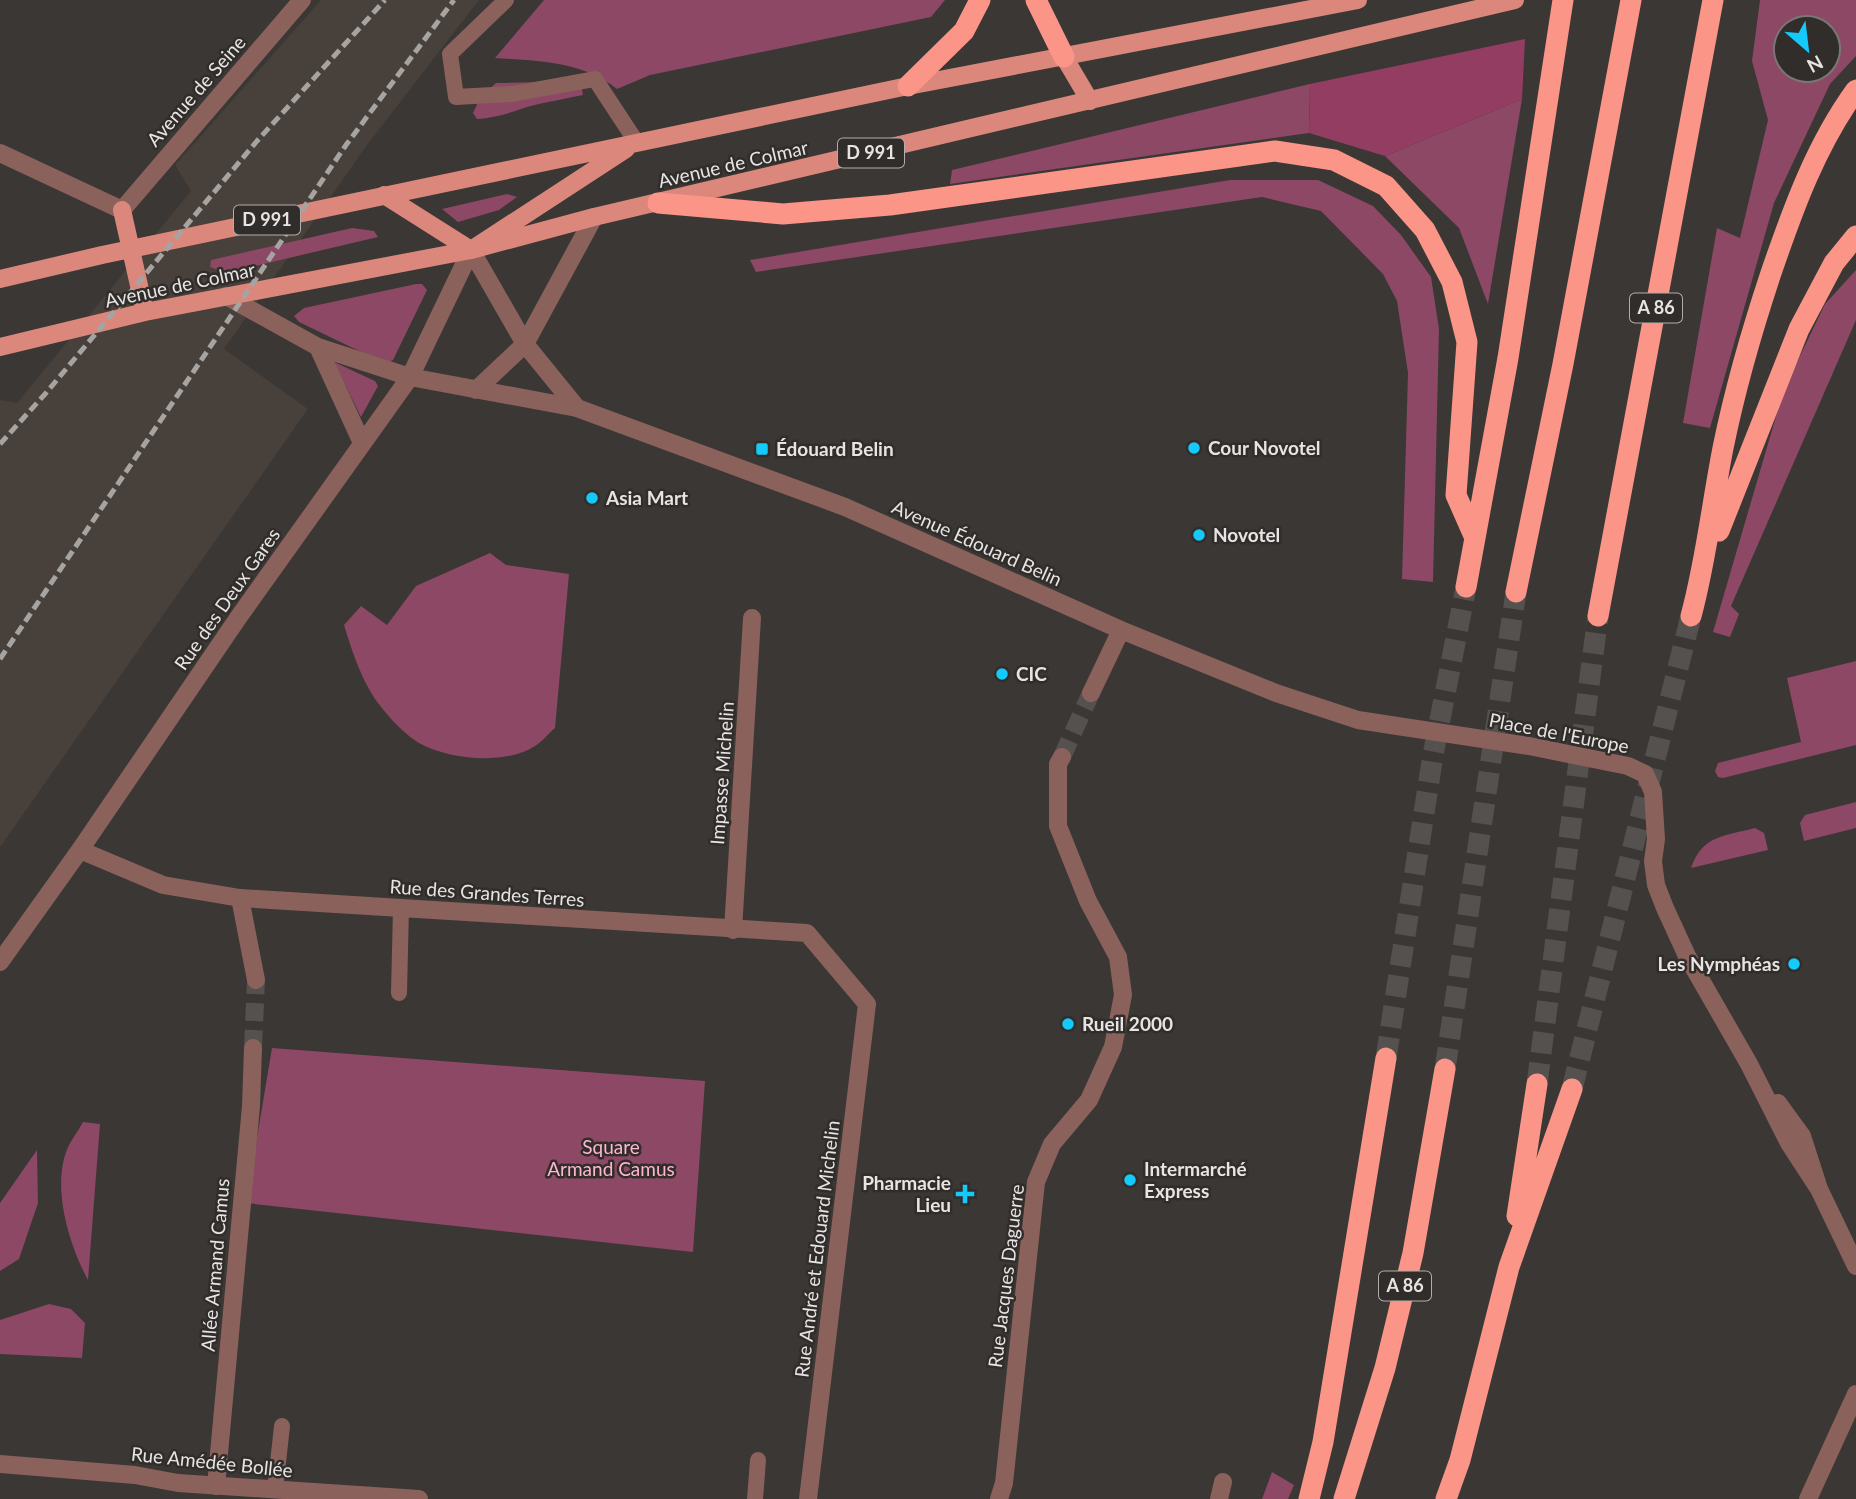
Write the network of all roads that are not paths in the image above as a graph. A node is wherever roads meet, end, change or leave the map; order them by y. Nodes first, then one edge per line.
1 (302, 0) edge
2 (506, 0) edge
3 (980, 0) edge
4 (1036, 0) edge
5 (1358, 0) edge
6 (1514, 0) edge
7 (1563, 0) edge
8 (1631, 0) edge
9 (1713, 0) edge
10 (1064, 57) junction
11 (908, 86) junction
12 (1856, 90) edge
13 (1090, 100) junction
14 (637, 143) junction
15 (0, 153) edge
16 (384, 195) junction
17 (657, 203) junction
18 (122, 210) junction
19 (594, 217) junction
20 (1856, 236) edge
21 (130, 249) junction
22 (471, 250) junction
23 (0, 279) edge
24 (226, 296) junction
25 (145, 312) junction
26 (526, 344) junction
27 (0, 346) edge
28 (318, 347) junction
29 (410, 377) junction
30 (476, 390) junction
31 (577, 408) junction
32 (362, 443) junction
33 (1475, 538) junction
34 (1702, 576) junction
35 (1466, 587) tunnel mouth
36 (1516, 592) tunnel mouth
37 (1598, 616) tunnel mouth
38 (1691, 616) tunnel mouth
39 (752, 618) dead end
40 (1121, 630) junction
41 (1091, 693) tunnel mouth
42 (1358, 720) joint
43 (1062, 757) tunnel mouth
44 (80, 850) junction
45 (240, 898) junction
46 (401, 908) junction
47 (733, 930) junction
48 (0, 962) edge
49 (256, 981) tunnel mouth
50 (399, 993) dead end
51 (867, 1004) joint
52 (253, 1048) tunnel mouth
53 (1386, 1058) tunnel mouth
54 (1445, 1069) tunnel mouth
55 (1537, 1084) tunnel mouth
56 (1572, 1089) tunnel mouth
57 (1856, 1266) edge
58 (1509, 1267) junction
59 (1856, 1394) edge
60 (282, 1426) dead end
61 (758, 1460) dead end
62 (0, 1464) edge
63 (216, 1486) junction
64 (275, 1490) junction
65 (177, 1491) edge
66 (419, 1499) edge
67 (755, 1499) edge
68 (808, 1499) edge
69 (999, 1499) edge
70 (1309, 1499) edge
71 (1344, 1499) edge
72 (1446, 1499) edge
73 (1808, 1499) edge

1 - 18 street, Avenue de Seine
2 - 14 lane
3 - 11 highway
4 - 10 highway
5 - 10 main road, Avenue de Colmar / D 991
6 - 13 main road, Avenue de Colmar / D 991
7 - 33 highway
8 - 36 highway
9 - 37 highway, A 86
10 - 11 main road, Avenue de Colmar / D 991
10 - 13 main road
11 - 14 main road, Avenue de Colmar / D 991
12 - 34 highway
13 - 17 main road, Avenue de Colmar / D 991
14 - 16 main road, Avenue de Colmar / D 991
14 - 22 main road
15 - 18 street
16 - 21 main road, Avenue de Colmar / D 991
16 - 22 main road
17 - 19 main road, Avenue de Colmar / D 991
17 - 33 highway
18 - 21 main road
19 - 22 main road, Avenue de Colmar / D 991
19 - 26 street
20 - 34 highway
21 - 23 main road, Avenue de Colmar / D 991
21 - 25 main road
22 - 24 main road, Avenue de Colmar / D 991
22 - 26 street
22 - 29 street, Rue des Deux Gares
24 - 25 main road, Avenue de Colmar / D 991
24 - 28 street, Avenue Édouard Belin
25 - 27 main road, Avenue de Colmar / D 991
26 - 30 street
26 - 31 street
28 - 29 street, Avenue Édouard Belin
28 - 32 street
29 - 30 street, Avenue Édouard Belin
29 - 32 street, Rue des Deux Gares
30 - 31 street, Avenue Édouard Belin
31 - 40 street, Avenue Édouard Belin
32 - 44 street, Rue des Deux Gares
33 - 35 highway
34 - 38 highway
39 - 47 street, Impasse Michelin
40 - 41 street
40 - 42 street, Avenue Édouard Belin
42 - 57 street, Place de l'Europe
43 - 69 street, Rue Jacques Daguerre
44 - 45 street, Rue des Grandes Terres
44 - 48 street, Rue des Deux Gares
45 - 46 street, Rue des Grandes Terres
45 - 49 street
46 - 47 street, Rue des Grandes Terres
46 - 50 lane
47 - 51 street, Rue des Grandes Terres
51 - 68 street, Rue André et Edouard Michelin
52 - 63 street, Allée Armand Camus
53 - 70 highway
54 - 71 highway, A 86
55 - 58 highway
56 - 58 highway
58 - 72 highway
59 - 73 street
60 - 64 lane
61 - 67 lane
62 - 65 street, Rue Amédée Bollée
63 - 64 street, Rue Amédée Bollée
63 - 65 street, Rue Amédée Bollée
64 - 66 street, Rue Amédée Bollée

